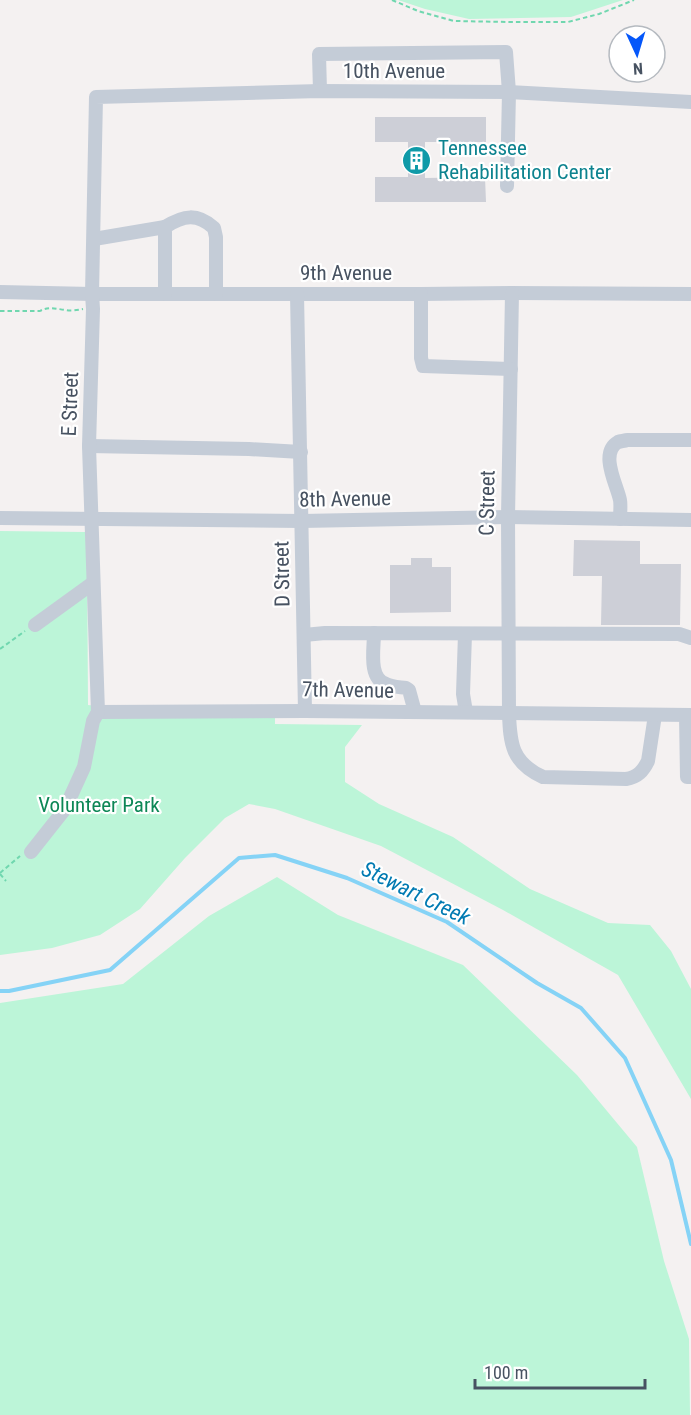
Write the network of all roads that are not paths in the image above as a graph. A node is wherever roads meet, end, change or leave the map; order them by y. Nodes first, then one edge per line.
1 (320, 91) junction
2 (509, 92) junction
3 (96, 97) joint
4 (691, 102) edge
5 (507, 186) dead end
6 (165, 227) junction
7 (94, 239) junction
8 (0, 292) edge
9 (512, 292) junction
10 (92, 294) junction
11 (165, 294) junction
12 (216, 294) junction
13 (297, 294) junction
14 (421, 294) junction
15 (691, 294) edge
16 (511, 369) junction
17 (691, 440) edge
18 (89, 446) junction
19 (301, 452) junction
20 (508, 517) junction
21 (0, 518) edge
22 (91, 519) junction
23 (620, 519) junction
24 (691, 520) edge
25 (303, 521) junction
26 (93, 583) junction
27 (35, 625) road end
28 (374, 633) junction
29 (465, 633) junction
30 (508, 633) junction
31 (304, 636) junction
32 (691, 638) edge
33 (305, 711) junction
34 (98, 712) junction
35 (416, 712) junction
36 (466, 712) junction
37 (509, 713) junction
38 (655, 715) junction
39 (689, 715) edge
40 (691, 777) edge
41 (26, 854) road end

1 - 2 street, 10th Avenue
1 - 2 street
1 - 3 street, 10th Avenue
2 - 4 street, 10th Avenue
2 - 5 street
3 - 7 street, E Street
6 - 7 street
6 - 11 street
6 - 12 street
7 - 10 street, E Street
8 - 10 street, 9th Avenue
9 - 14 street, 9th Avenue
9 - 15 street, 9th Avenue
9 - 16 street, C Street
10 - 11 street, 9th Avenue
10 - 18 street, E Street
11 - 12 street, 9th Avenue
12 - 13 street, 9th Avenue
13 - 14 street, 9th Avenue
13 - 19 street, D Street
14 - 16 street
16 - 20 street, C Street
17 - 23 street
18 - 19 street
18 - 22 street, E Street
19 - 25 street, D Street
20 - 23 street, 8th Avenue
20 - 25 street, 8th Avenue
20 - 30 street, C Street
21 - 22 street, 8th Avenue
22 - 25 street, 8th Avenue
22 - 26 street, E Street
23 - 24 street, 8th Avenue
25 - 31 street, D Street
26 - 27 street
26 - 34 street, E Street
28 - 29 street
28 - 31 street
28 - 35 street
29 - 30 street
29 - 36 street
30 - 32 street
30 - 37 street, C Street
31 - 33 street, D Street
33 - 34 street, 7th Avenue
33 - 35 street, 7th Avenue
34 - 41 street, E Street
35 - 36 street, 7th Avenue
36 - 37 street, 7th Avenue
37 - 38 street, 7th Avenue
37 - 38 street, C Street
38 - 39 street, 7th Avenue
39 - 40 street

